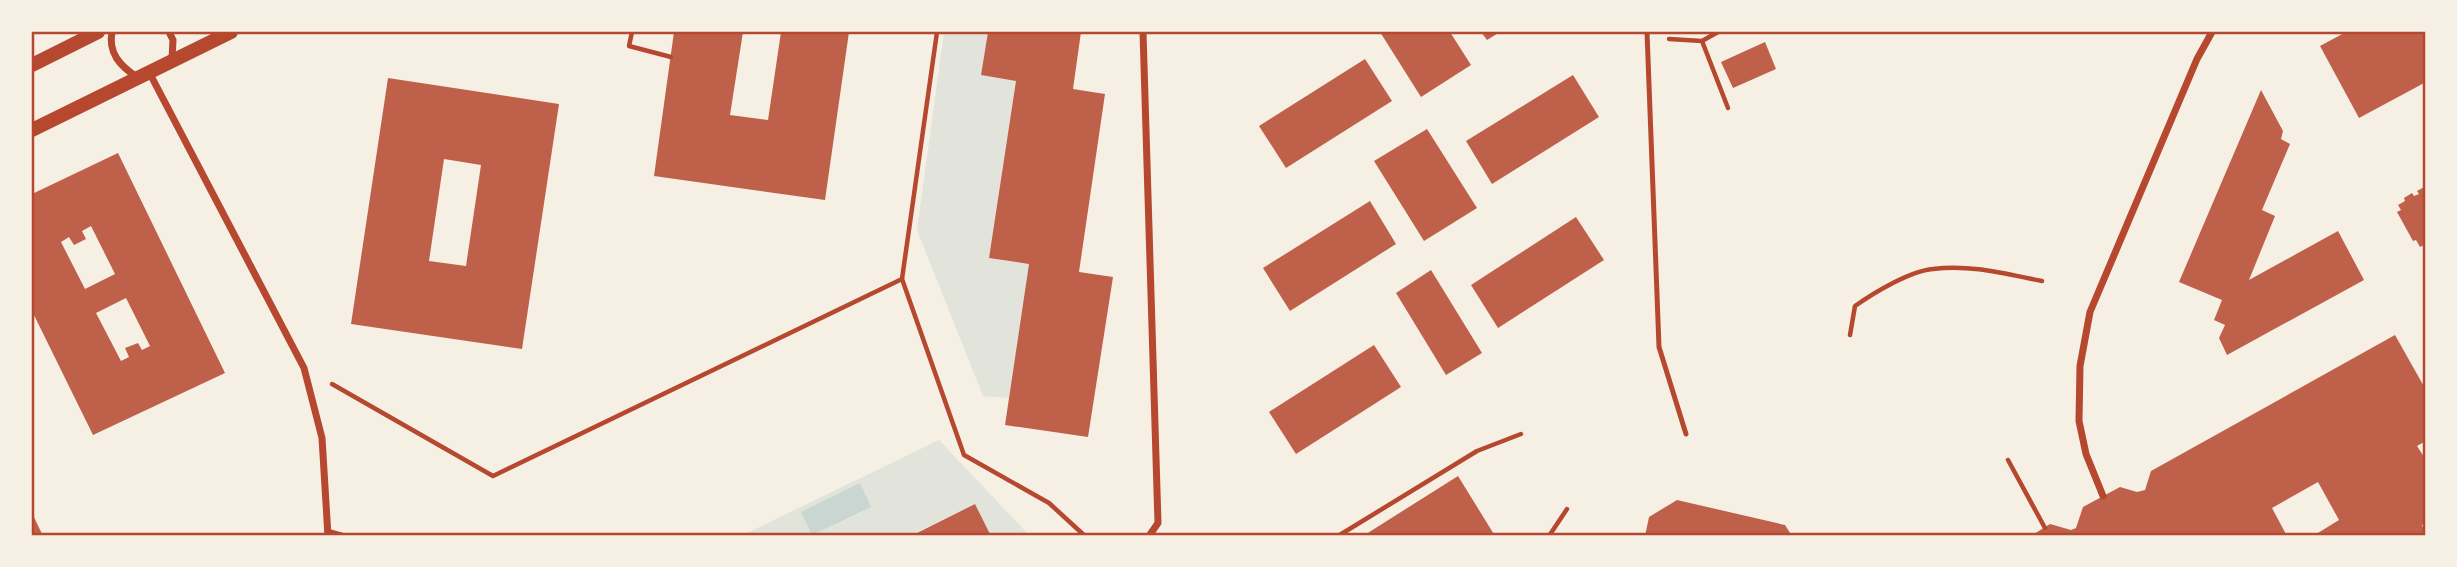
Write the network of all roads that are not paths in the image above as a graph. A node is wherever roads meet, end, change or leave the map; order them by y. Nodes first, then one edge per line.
1 (98, 32) edge
2 (111, 32) edge
3 (169, 32) edge
4 (231, 32) edge
5 (1143, 32) edge
6 (1647, 32) edge
7 (2212, 32) edge
8 (172, 60) junction
9 (32, 65) edge
10 (143, 74) junction
11 (32, 130) edge
12 (1686, 434) dead end
13 (2103, 496) dead end
14 (328, 533) edge
15 (345, 536) edge
16 (1149, 536) edge

1 - 9 main road
2 - 10 street
3 - 8 street
4 - 8 main road
5 - 16 street
6 - 12 lane
7 - 13 street
8 - 10 main road
10 - 11 main road
10 - 14 street
14 - 15 lane

